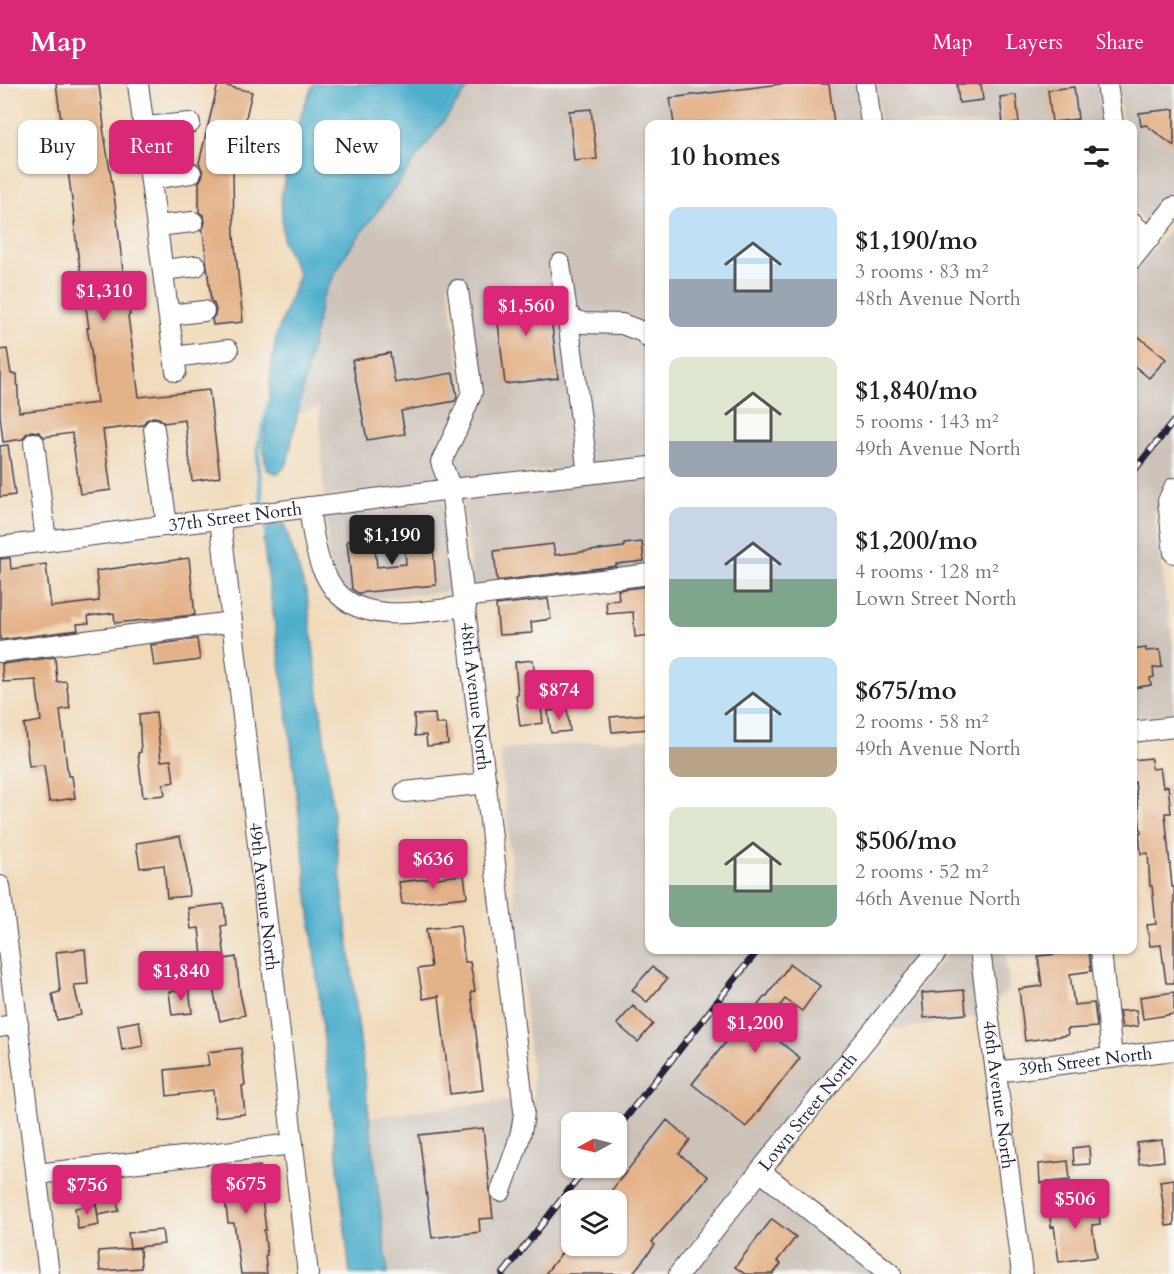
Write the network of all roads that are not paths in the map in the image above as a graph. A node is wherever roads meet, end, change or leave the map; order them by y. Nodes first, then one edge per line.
1 (138, 84) edge
2 (145, 84) edge
3 (866, 84) edge
4 (1107, 84) edge
5 (143, 120) edge
6 (870, 120) edge
7 (1112, 120) edge
8 (150, 174) edge
9 (183, 174) edge
10 (151, 178) junction
11 (1174, 207) edge
12 (193, 222) dead end
13 (157, 226) junction
14 (1137, 228) edge
15 (1150, 238) junction
16 (1137, 253) edge
17 (560, 264) dead end
18 (196, 266) dead end
19 (163, 270) junction
20 (458, 290) dead end
21 (204, 311) dead end
22 (567, 312) junction
23 (169, 315) junction
24 (645, 334) edge
25 (228, 350) dead end
26 (154, 429) dead end
27 (34, 443) dead end
28 (645, 468) edge
29 (588, 474) junction
30 (452, 489) junction
31 (1171, 495) edge
32 (301, 508) junction
33 (227, 518) junction
34 (167, 526) junction
35 (46, 541) junction
36 (0, 547) edge
37 (1174, 552) edge
38 (645, 575) edge
39 (465, 602) junction
40 (232, 622) junction
41 (0, 652) edge
42 (1174, 727) edge
43 (1137, 731) edge
44 (487, 783) junction
45 (405, 792) dead end
46 (0, 886) edge
47 (935, 954) edge
48 (981, 954) edge
49 (1101, 954) edge
50 (9, 1025) edge
51 (1174, 1050) edge
52 (1112, 1058) junction
53 (996, 1072) junction
54 (293, 1144) junction
55 (760, 1170) junction
56 (37, 1174) junction
57 (501, 1191) dead end
58 (49, 1274) edge
59 (308, 1274) edge
60 (679, 1274) edge
61 (891, 1274) edge
62 (1022, 1274) edge

1 - 2 street
1 - 5 street
3 - 6 street
4 - 7 street
8 - 10 street
9 - 10 street
10 - 13 street
11 - 15 street
12 - 13 street
13 - 19 street
14 - 15 street
15 - 16 street
17 - 22 street
18 - 19 street
19 - 23 street
20 - 30 street, 48th Avenue North
21 - 23 street
22 - 24 street
22 - 29 street
23 - 25 street
26 - 34 street
27 - 35 street
28 - 29 street, 37th Street North
29 - 30 street, 37th Street North
30 - 32 street, 37th Street North
30 - 39 street, 48th Avenue North
31 - 37 street
32 - 33 street, 37th Street North
32 - 39 street
33 - 34 street, 37th Street North
33 - 40 street, 49th Avenue North
34 - 35 street, 37th Street North
35 - 36 street, 37th Street North
38 - 39 street
39 - 44 street, 48th Avenue North
40 - 41 street
40 - 54 street, 49th Avenue North
42 - 43 street
44 - 45 street
44 - 57 street, 48th Avenue North
46 - 50 street
47 - 55 street, Lown Street North
48 - 53 street, 46th Avenue North
49 - 52 street
50 - 56 street
51 - 52 street, 39th Street North
52 - 53 street, 39th Street North
53 - 62 street, 46th Avenue North
54 - 56 street
54 - 59 street, 49th Avenue North
55 - 60 street, Lown Street North
55 - 61 street
56 - 58 street

